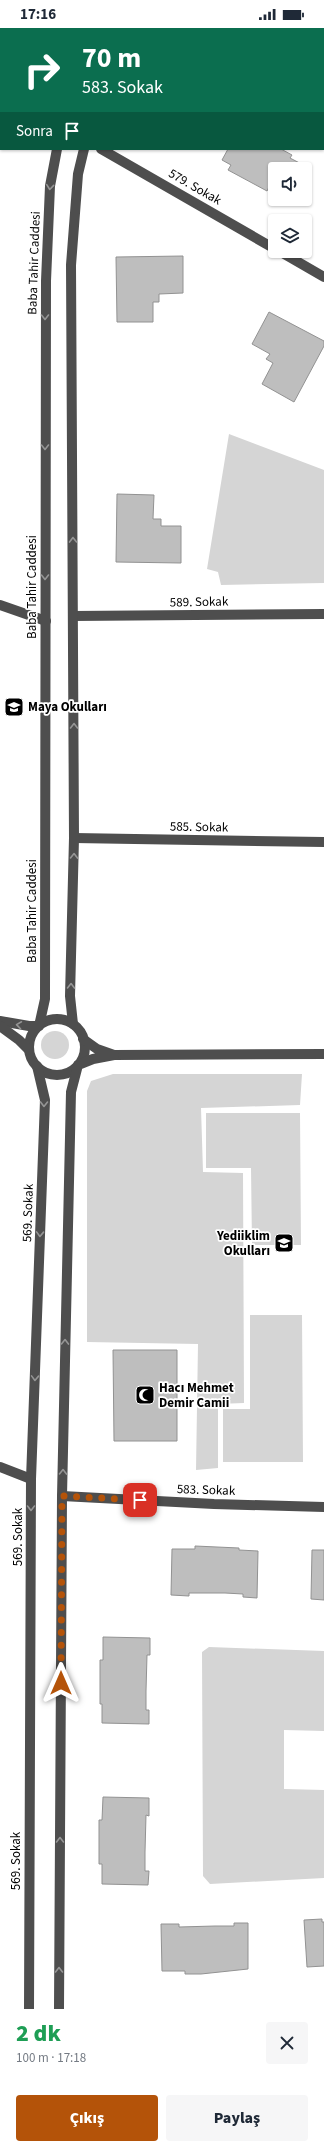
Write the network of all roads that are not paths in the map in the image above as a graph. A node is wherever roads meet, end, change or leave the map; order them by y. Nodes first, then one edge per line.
1 (57, 150) edge
2 (84, 150) edge
3 (103, 150) edge
4 (268, 245) edge
5 (290, 258) edge
6 (324, 277) edge
7 (0, 605) edge
8 (324, 614) edge
9 (74, 616) junction
10 (46, 621) junction
11 (74, 838) junction
12 (324, 842) edge
13 (0, 1021) edge
14 (73, 1024) junction
15 (0, 1026) edge
16 (39, 1026) junction
17 (83, 1039) junction
18 (29, 1050) junction
19 (324, 1054) edge
20 (114, 1055) junction
21 (78, 1065) junction
22 (37, 1066) junction
23 (0, 1467) edge
24 (31, 1479) junction
25 (62, 1496) junction
26 (324, 1507) edge
27 (29, 2009) edge
28 (59, 2009) edge

1 -> 10 street, Baba Tahir Caddesi
9 -> 2 street
3 - 4 street, 579. Sokak
5 - 6 street
7 - 10 street
8 - 9 street, 589. Sokak
11 -> 9 street
10 - 16 street, Baba Tahir Caddesi
11 - 12 street, 585. Sokak
14 -> 11 street
16 -> 13 street
14 - 16 street
14 - 17 street
15 - 18 street
16 - 18 street
17 - 20 street
17 - 21 street
18 - 22 street
19 - 20 street
20 - 21 street
21 - 22 street
25 -> 21 street
22 -> 24 street, 569. Sokak
23 - 24 street
24 -> 27 street, 569. Sokak
25 - 26 street, 583. Sokak
28 -> 25 street

